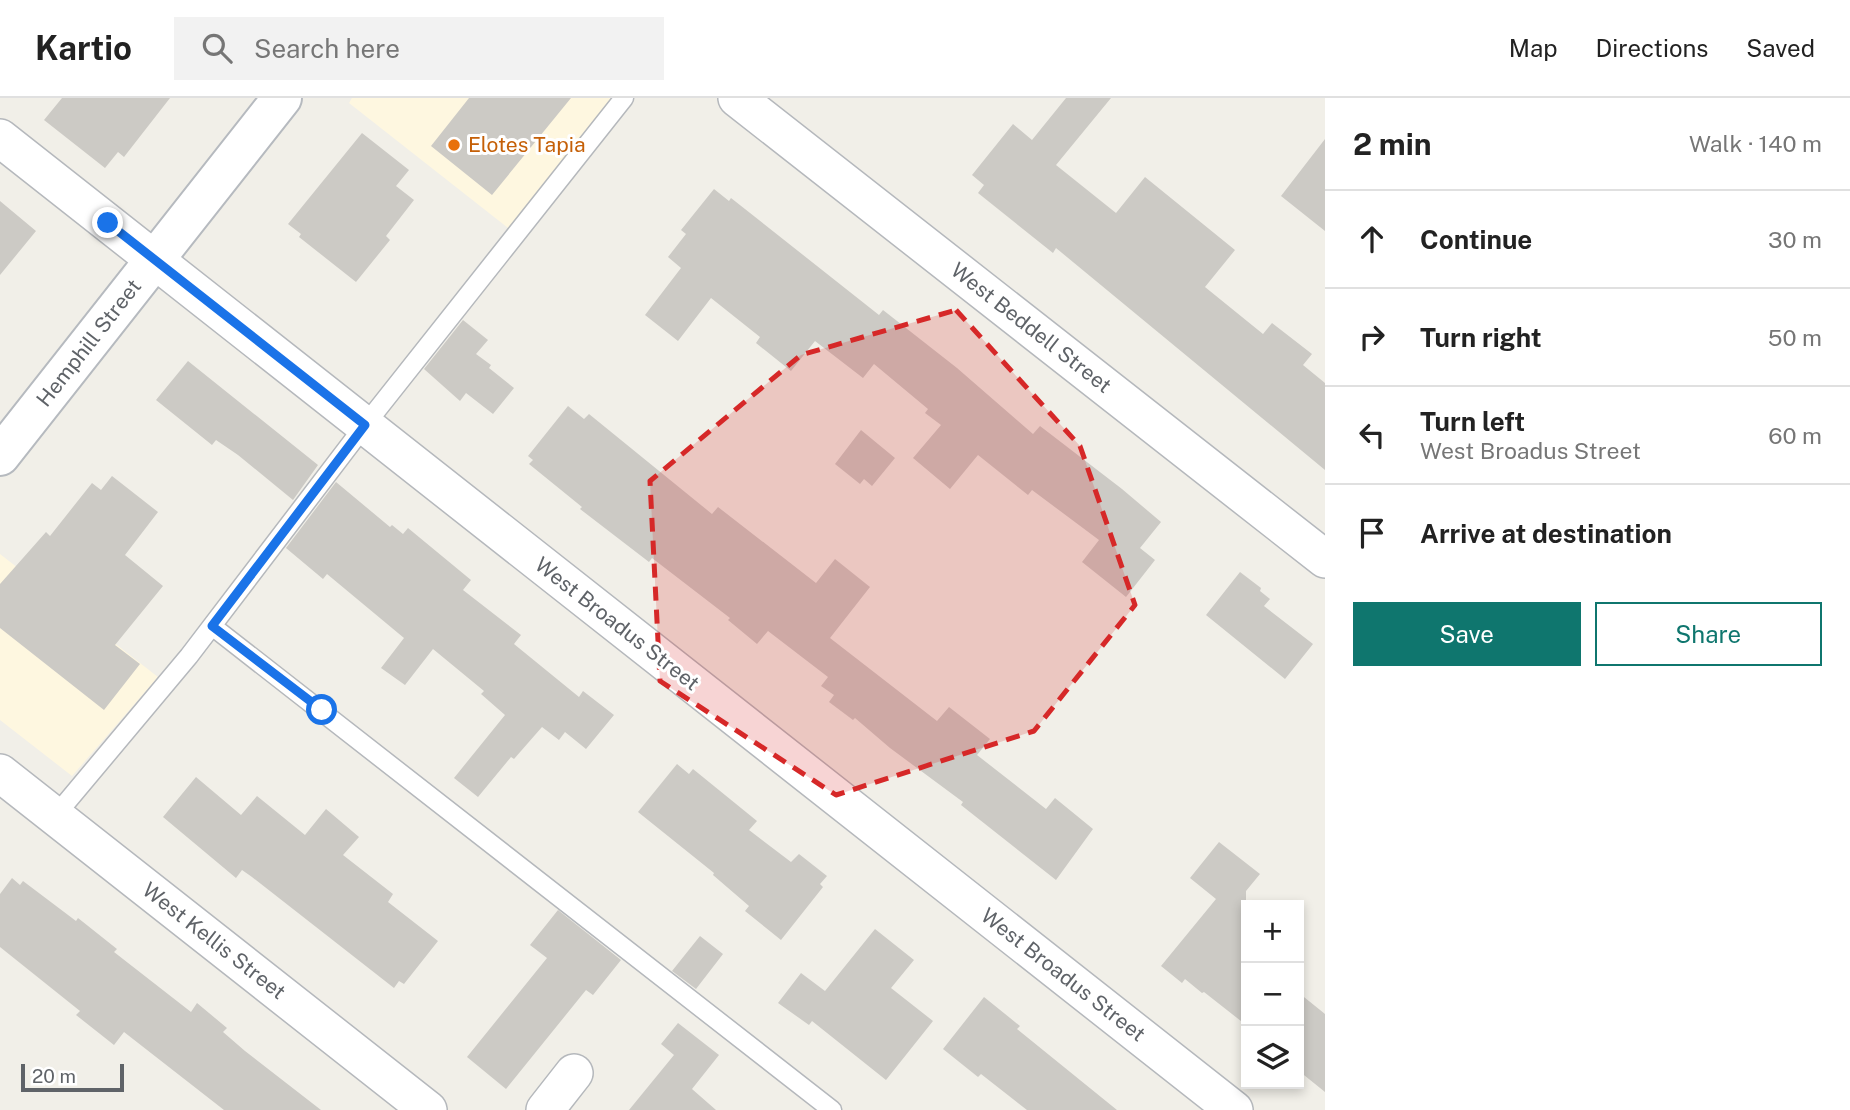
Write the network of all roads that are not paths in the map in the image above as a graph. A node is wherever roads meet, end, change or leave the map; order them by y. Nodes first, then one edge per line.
1 (282, 98) edge
2 (624, 98) edge
3 (737, 98) edge
4 (0, 138) edge
5 (155, 259) junction
6 (365, 425) junction
7 (0, 456) edge
8 (1325, 559) edge
9 (212, 626) junction
10 (0, 773) edge
11 (55, 816) junction
12 (574, 1073) dead end
13 (428, 1110) edge
14 (545, 1110) edge
15 (832, 1110) edge
16 (1234, 1110) edge

1 - 5 main road, Hemphill Street
2 - 6 lane
3 - 8 street, West Beddell Street
4 - 5 street, West Broadus Street
5 - 6 street, West Broadus Street
5 - 7 main road, Hemphill Street
6 - 9 lane
6 - 16 street, West Broadus Street
9 - 11 lane
9 - 15 lane
10 - 11 street, West Kellis Street
11 - 13 street, West Kellis Street
12 - 14 street

